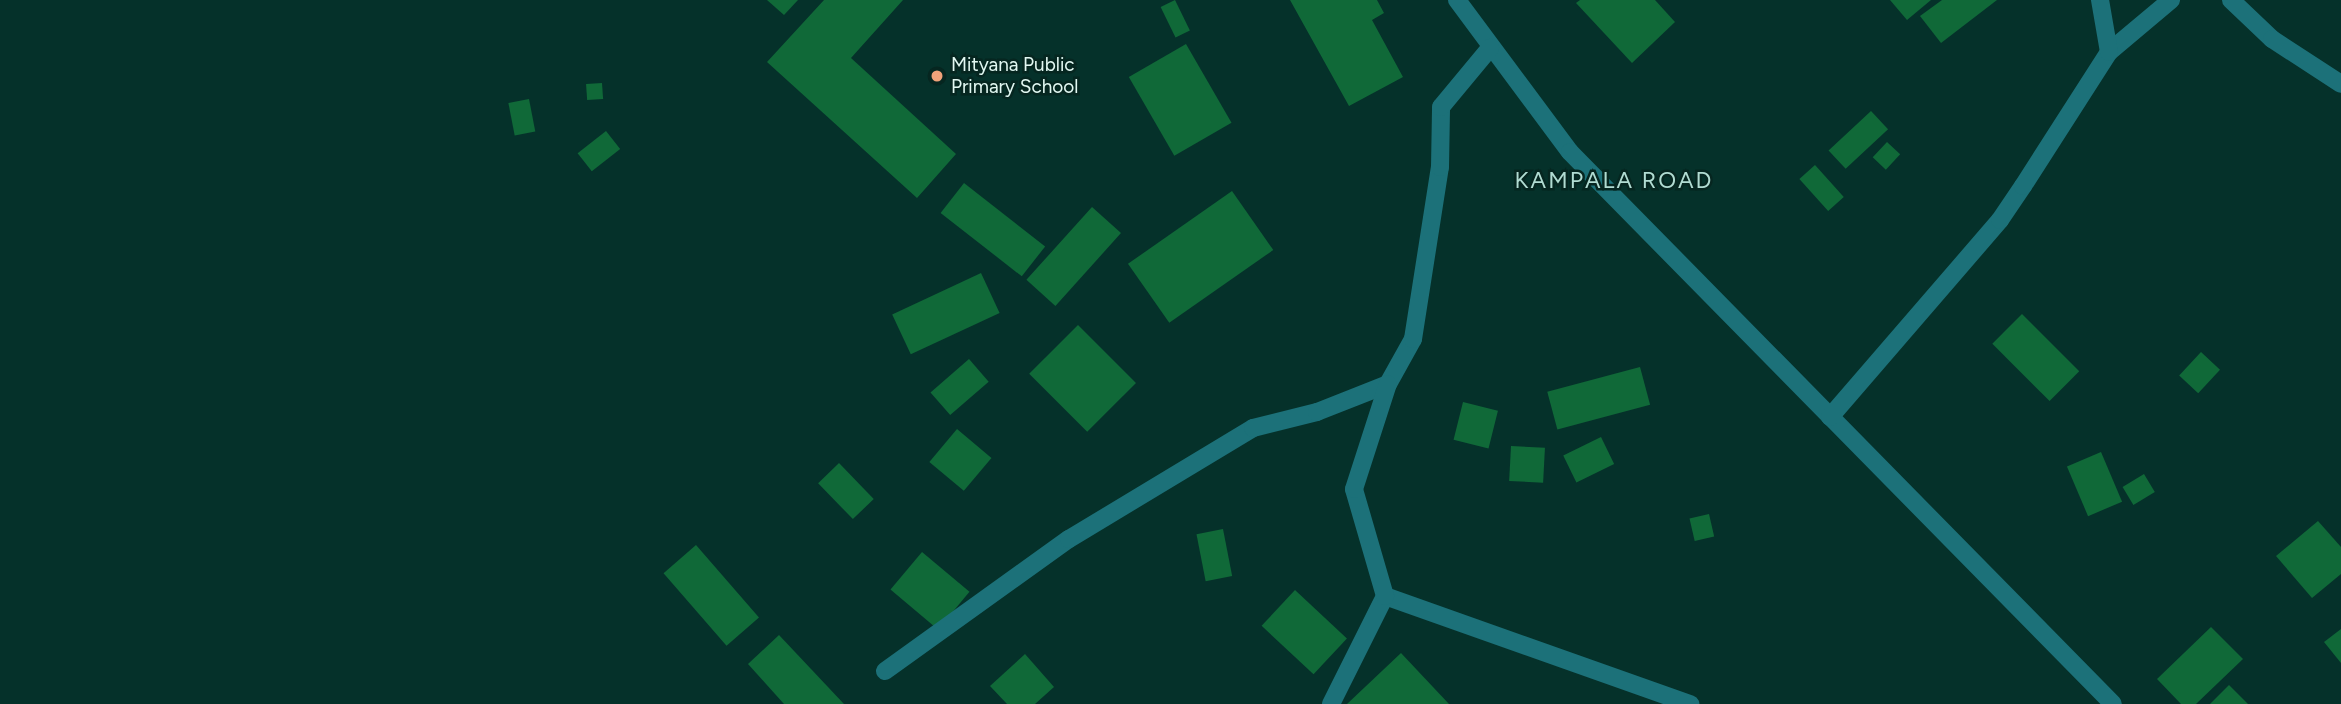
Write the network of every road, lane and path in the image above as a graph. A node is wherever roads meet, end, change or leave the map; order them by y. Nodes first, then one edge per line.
1 (1457, 0) edge
2 (2100, 0) edge
3 (2171, 0) edge
4 (2231, 0) edge
5 (1490, 48) junction
6 (2109, 52) junction
7 (2341, 84) edge
8 (1388, 384) junction
9 (1830, 417) junction
10 (1385, 596) junction
11 (886, 671) dead end
12 (1331, 704) edge
13 (1690, 704) edge
14 (2113, 704) edge

1 - 5 street
2 - 6 street
3 - 6 street
4 - 7 street
5 - 8 street
5 - 9 street
6 - 9 street
8 - 10 street
8 - 11 street
9 - 14 street
10 - 12 street
10 - 13 street

